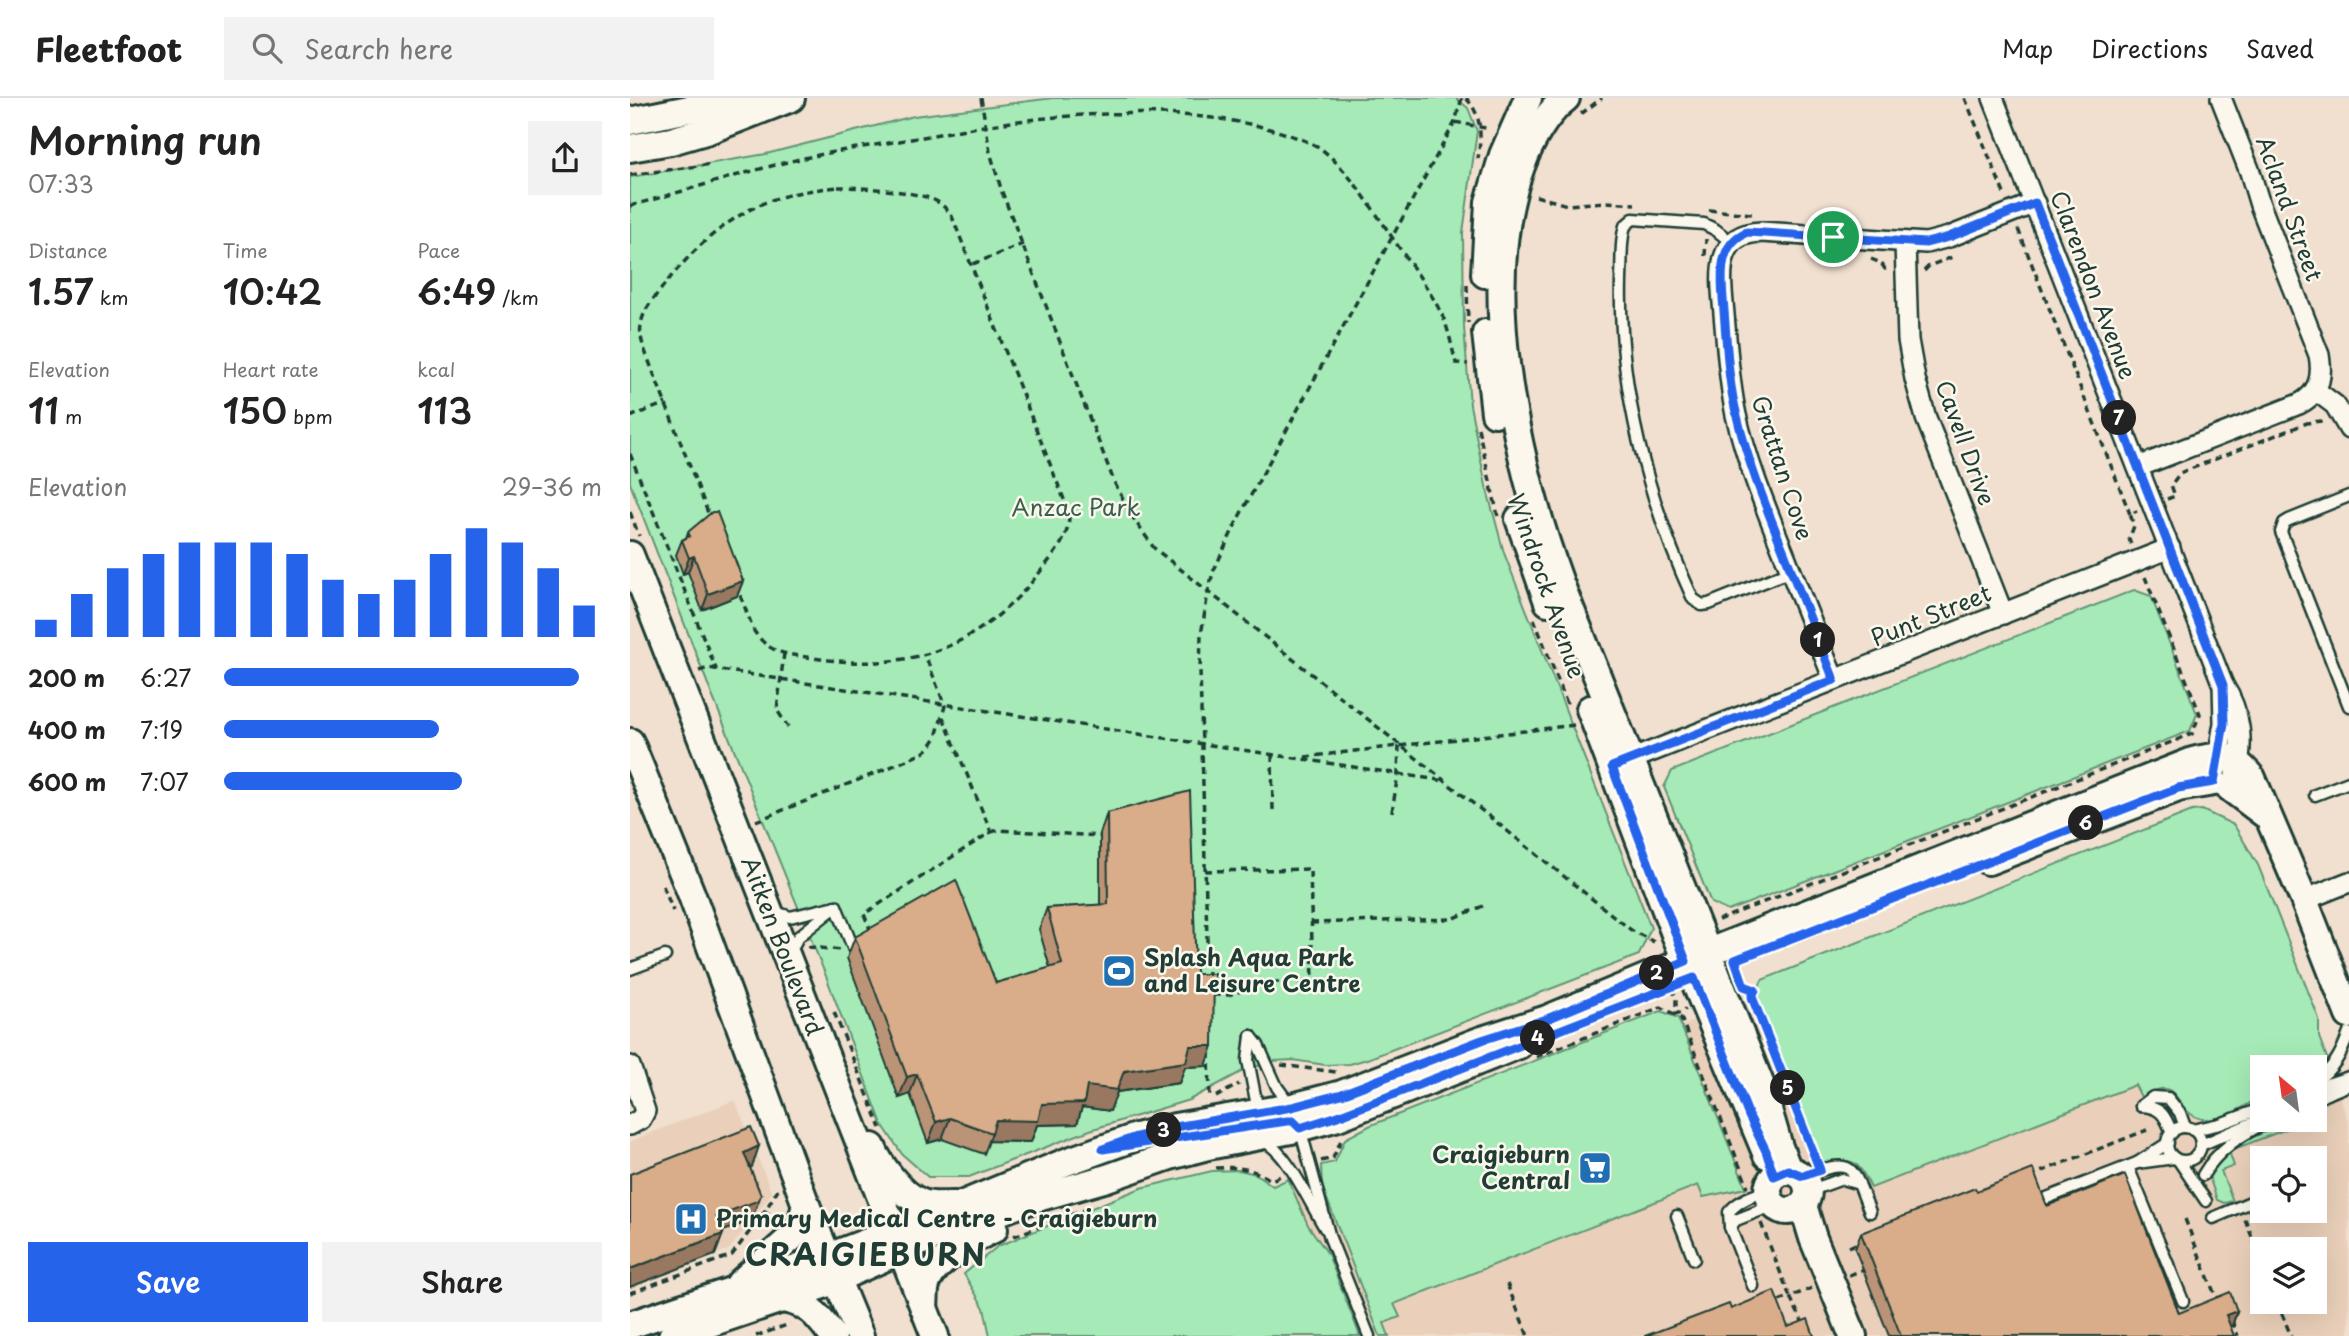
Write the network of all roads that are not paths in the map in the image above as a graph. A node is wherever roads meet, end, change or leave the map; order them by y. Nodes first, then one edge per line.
1 (743, 98) edge
2 (791, 98) edge
3 (1506, 98) edge
4 (1528, 98) edge
5 (1566, 98) edge
6 (1993, 98) edge
7 (2221, 98) edge
8 (630, 121) edge
9 (630, 148) edge
10 (1503, 155) junction
11 (2035, 203) junction
12 (1731, 242) junction
13 (1905, 242) junction
14 (2315, 390) junction
15 (2349, 429) edge
16 (2138, 467) junction
17 (2349, 496) edge
18 (635, 546) edge
19 (2170, 548) junction
20 (1791, 571) junction
21 (2003, 614) junction
22 (1834, 680) junction
23 (2349, 706) edge
24 (630, 742) edge
25 (1621, 763) junction
26 (2226, 772) junction
27 (2349, 782) edge
28 (2315, 795) dead end
29 (2349, 882) edge
30 (2304, 900) junction
31 (765, 901) junction
32 (836, 906) junction
33 (853, 947) edge
34 (800, 955) junction
35 (665, 956) dead end
36 (1707, 964) junction
37 (630, 970) edge
38 (2349, 1015) edge
39 (2349, 1033) edge
40 (818, 1037) junction
41 (630, 1066) edge
42 (2328, 1072) edge
43 (2349, 1077) edge
44 (2328, 1084) edge
45 (2349, 1085) edge
46 (2328, 1094) edge
47 (2250, 1113) edge
48 (1296, 1117) junction
49 (630, 1125) edge
50 (2250, 1125) edge
51 (1252, 1126) junction
52 (2189, 1129) junction
53 (2250, 1132) edge
54 (1205, 1133) dead end
55 (2170, 1138) junction
56 (1103, 1149) junction
57 (2200, 1149) junction
58 (2176, 1159) junction
59 (2133, 1165) junction
60 (2203, 1175) junction
61 (1107, 1178) junction
62 (1859, 1184) junction
63 (1785, 1191) junction
64 (2250, 1202) edge
65 (2034, 1203) edge
66 (806, 1205) junction
67 (957, 1205) junction
68 (1870, 1212) dead end
69 (1677, 1216) dead end
70 (2213, 1218) dead end
71 (1730, 1227) junction
72 (1330, 1238) junction
73 (897, 1241) junction
74 (1694, 1259) dead end
75 (833, 1268) junction
76 (1753, 1286) dead end
77 (724, 1294) junction
78 (783, 1299) junction
79 (2183, 1301) dead end
80 (924, 1307) junction
81 (630, 1325) edge
82 (672, 1336) edge
83 (834, 1336) edge
84 (860, 1336) edge
85 (935, 1336) edge
86 (1369, 1336) edge
87 (1838, 1336) edge
88 (1853, 1336) edge

1 - 8 street
2 - 9 street
3 - 10 street
4 - 10 street, Windrock Avenue
5 - 25 street, Windrock Avenue
6 - 11 street, Clarendon Avenue
7 - 14 street, Acland Street
10 - 25 street, Windrock Avenue
11 - 13 street
11 - 16 street, Clarendon Avenue
12 - 13 street
12 - 20 street, Grattan Cove
12 - 20 lane
13 - 21 street, Cavell Drive
14 - 15 street
14 - 16 street
16 - 19 street, Clarendon Avenue
17 - 23 lane
18 - 31 street, Aitken Boulevard
19 - 21 street, Punt Street
19 - 26 street, Clarendon Avenue
20 - 22 street, Grattan Cove
21 - 22 street, Punt Street
22 - 25 street, Punt Street
24 - 66 street
25 - 36 street, Windrock Avenue
25 - 36 street, Windrock Avenue
26 - 30 street
26 - 36 street
27 - 28 lane
29 - 30 street
30 - 38 street
31 - 32 lane
31 - 34 street, Aitken Boulevard
32 - 33 lane
32 - 34 lane
34 - 40 street, Aitken Boulevard
35 - 37 lane
36 - 48 street
36 - 63 street
39 - 42 lane
40 - 67 street
40 - 73 street, Aitken Boulevard
41 - 49 street
43 - 44 lane
45 - 46 lane
47 - 52 lane
48 - 51 street
48 - 51 lane
48 - 72 lane
50 - 57 lane
51 - 56 street
51 - 61 street
51 - 72 lane
52 - 55 lane
52 - 55 lane
52 - 57 lane
53 - 60 lane
54 - 56 lane
55 - 58 lane
55 - 59 lane
56 - 67 street
57 - 58 lane
57 - 60 lane
58 - 59 lane
58 - 60 lane
59 - 65 lane
59 - 79 lane
61 - 73 street
61 - 80 street
62 - 63 lane
62 - 63 lane
62 - 68 lane
63 - 71 lane
63 - 71 lane
63 - 87 street
63 - 88 street
64 - 70 lane
66 - 75 street
66 - 77 street
67 - 73 street
69 - 74 lane
71 - 76 lane
72 - 86 lane
73 - 75 street
73 - 80 street, Aitken Boulevard
75 - 77 street
75 - 78 street
75 - 84 street
77 - 81 street
78 - 82 street
78 - 83 street
80 - 85 street, Aitken Boulevard

